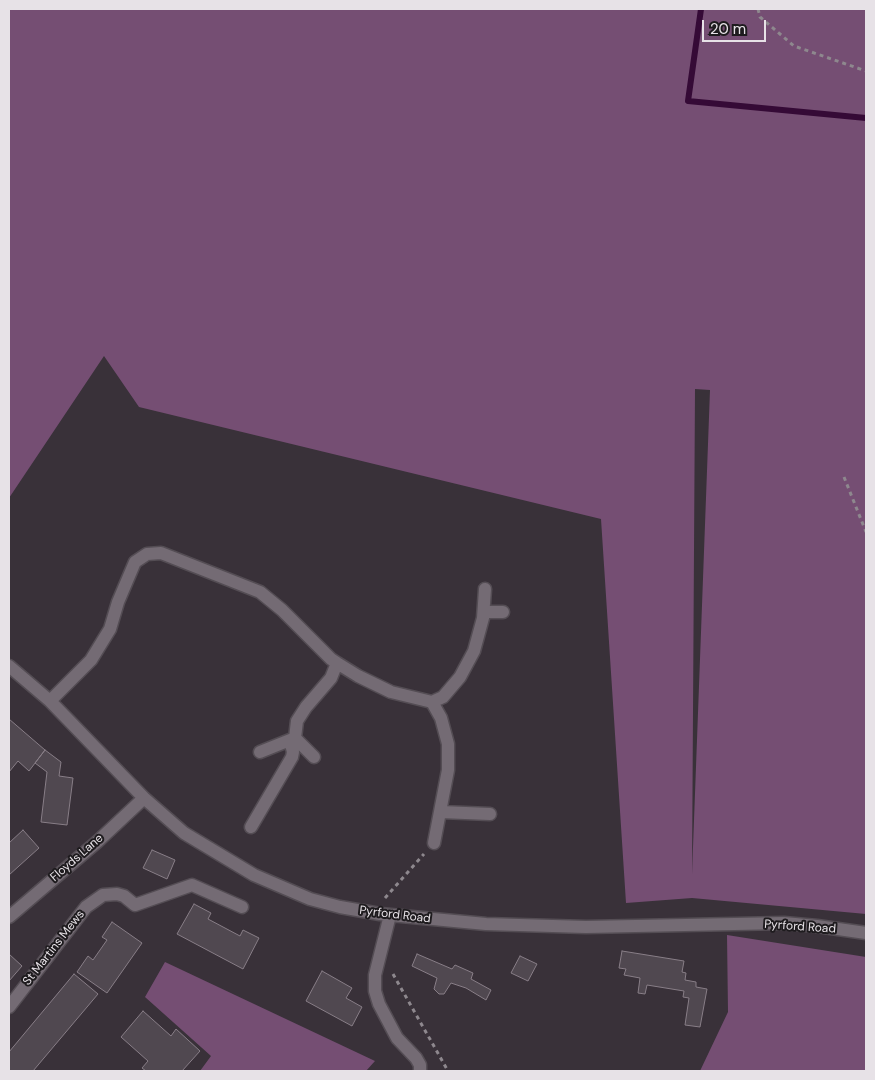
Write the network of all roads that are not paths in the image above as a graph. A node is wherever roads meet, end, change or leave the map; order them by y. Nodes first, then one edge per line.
1 (485, 589) dead end
2 (484, 612) junction
3 (503, 612) dead end
4 (338, 663) junction
5 (9, 666) edge
6 (50, 701) junction
7 (432, 702) junction
8 (292, 739) junction
9 (260, 752) dead end
10 (314, 757) dead end
11 (144, 798) junction
12 (441, 812) junction
13 (490, 814) dead end
14 (251, 828) dead end
15 (434, 842) road end
16 (242, 907) dead end
17 (385, 915) junction
18 (9, 917) edge
19 (866, 933) edge
20 (9, 1006) edge
21 (420, 1071) edge

1 - 2 street
2 - 3 street
2 - 7 street
4 - 6 street
4 - 7 street
4 - 8 street
5 - 6 street, Pyrford Road
6 - 11 street, Pyrford Road
7 - 12 street
8 - 9 street
8 - 10 street
8 - 14 street
11 - 17 street, Pyrford Road
11 - 18 street, Floyds Lane
12 - 13 street
12 - 15 street
16 - 20 street, St Martins Mews
17 - 19 street, Pyrford Road
17 - 21 street

